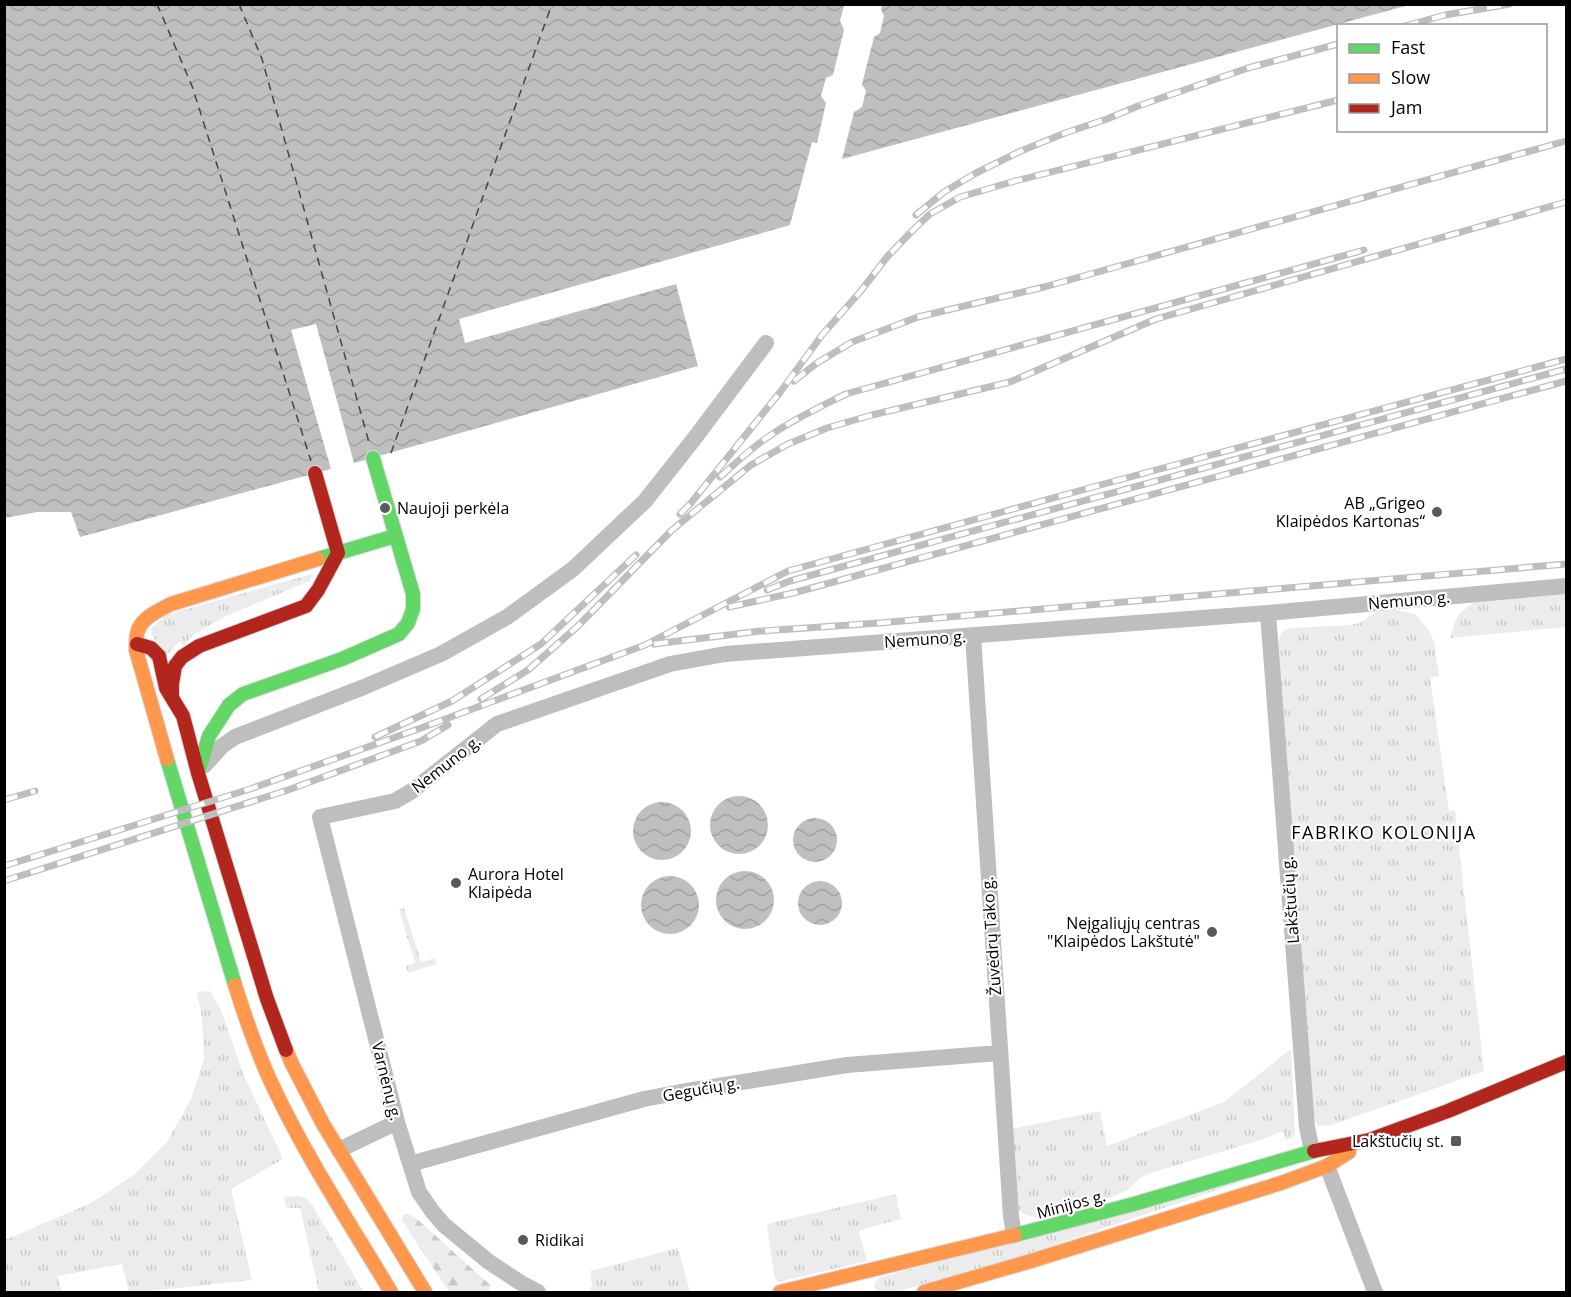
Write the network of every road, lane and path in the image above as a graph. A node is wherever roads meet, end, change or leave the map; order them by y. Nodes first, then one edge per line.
1 (766, 343) dead end
2 (374, 458) dead end
3 (315, 473) dead end
4 (396, 536) junction
5 (338, 553) junction
6 (1566, 586) edge
7 (1269, 613) junction
8 (973, 635) junction
9 (137, 644) junction
10 (172, 699) junction
11 (198, 773) junction
12 (320, 817) joint
13 (999, 1053) junction
14 (1566, 1062) edge
15 (397, 1122) junction
16 (1369, 1140) junction
17 (1312, 1151) junction
18 (327, 1157) junction
19 (410, 1164) junction
20 (1327, 1166) junction
21 (1014, 1235) junction
22 (391, 1293) edge
23 (425, 1293) edge
24 (538, 1293) edge
25 (780, 1293) edge
26 (924, 1293) edge
27 (1375, 1293) edge

1 - 11 street
2 - 4 main road
3 - 5 main road
4 - 5 main road
4 - 11 main road
5 - 9 main road
5 - 10 main road
6 - 7 street, Nemuno g.
7 - 8 street, Nemuno g.
7 - 17 street, Lakštučių g.
8 - 12 street, Nemuno g.
8 - 13 street, Žuvėdrų Tako g.
9 - 10 main road
9 - 18 main road
10 - 11 main road
11 - 18 main road
12 - 15 street, Varnėnų g.
13 - 19 street, Gegučių g.
13 - 21 street, Žuvėdrų Tako g.
14 - 16 main road, Minijos g.
15 - 18 street
15 - 19 street, Varnėnų g.
16 - 17 main road, Minijos g.
16 - 20 main road, Minijos g.
17 - 21 main road, Minijos g.
18 - 22 main road
18 - 23 main road
19 - 24 street, Varnėnų g.
20 - 26 main road, Minijos g.
20 - 27 street
21 - 25 main road, Minijos g.

